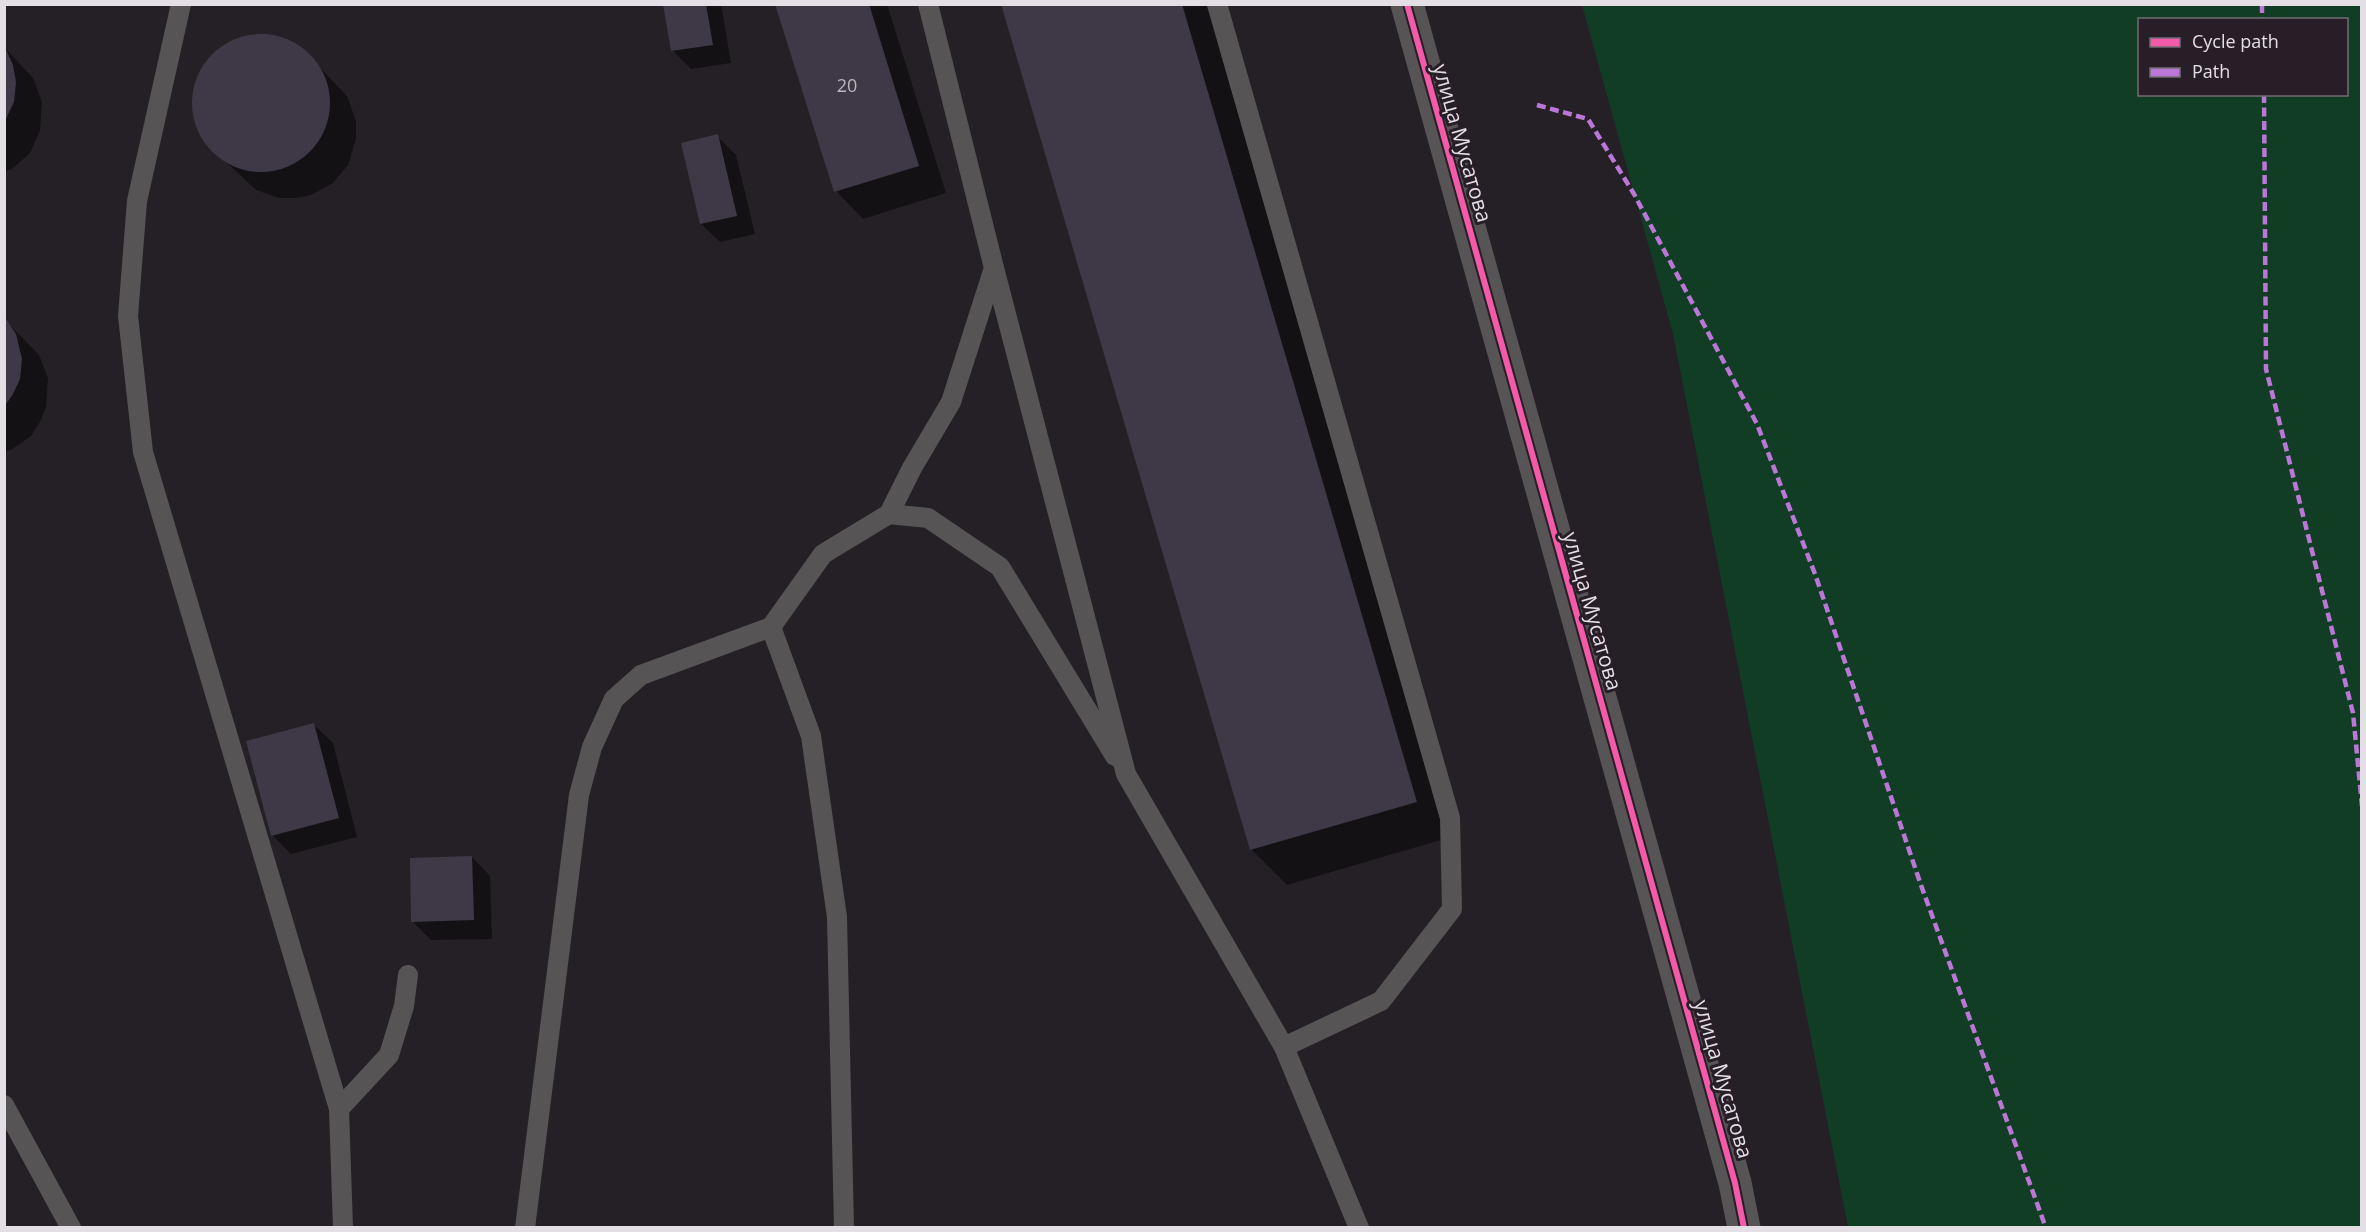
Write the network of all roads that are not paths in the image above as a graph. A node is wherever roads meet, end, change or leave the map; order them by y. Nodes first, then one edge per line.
1 (182, 4) edge
2 (928, 4) edge
3 (1217, 4) edge
4 (1407, 4) edge
5 (994, 268) junction
6 (889, 514) junction
7 (771, 627) junction
8 (1126, 774) junction
9 (408, 975) dead end
10 (1284, 1047) junction
11 (4, 1105) edge
12 (339, 1110) junction
13 (71, 1227) edge
14 (343, 1227) edge
15 (525, 1227) edge
16 (844, 1227) edge
17 (1359, 1227) edge
18 (1744, 1227) edge

1 - 12 lane
2 - 5 lane
3 - 10 lane
4 - 18 street, улица Мусатова
5 - 6 lane
5 - 8 lane
6 - 7 lane
6 - 8 lane
7 - 15 lane
7 - 16 lane
8 - 10 lane
9 - 12 lane
10 - 17 lane
11 - 13 lane
12 - 14 lane

